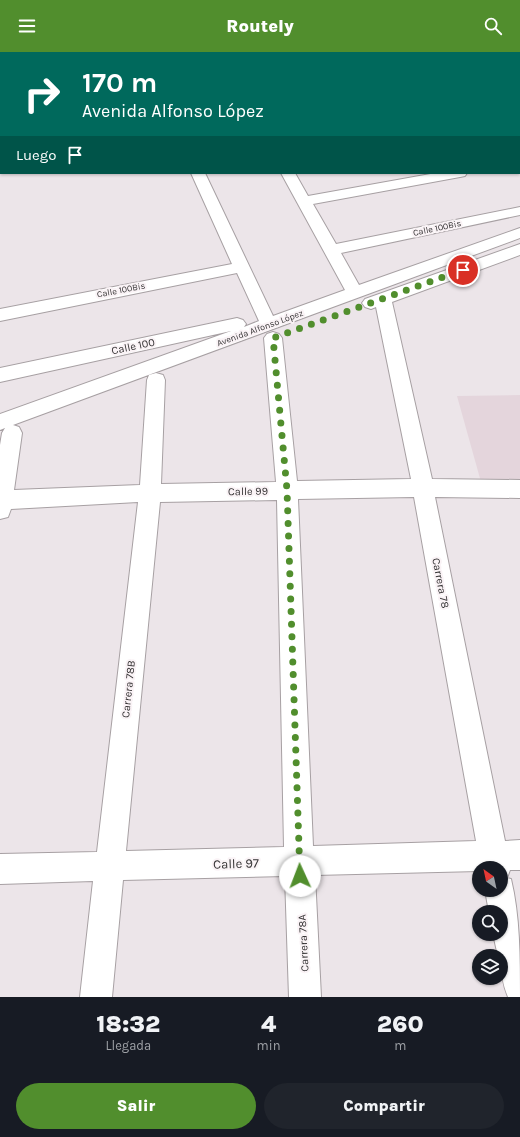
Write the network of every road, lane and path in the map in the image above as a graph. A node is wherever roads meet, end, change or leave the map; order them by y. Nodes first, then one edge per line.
1 (198, 174) edge
2 (289, 174) edge
3 (454, 174) edge
4 (304, 201) junction
5 (520, 211) edge
6 (520, 232) edge
7 (520, 249) edge
8 (331, 250) junction
9 (242, 267) junction
10 (355, 293) junction
11 (383, 299) junction
12 (0, 314) edge
13 (269, 327) junction
14 (0, 375) edge
15 (156, 380) junction
16 (4, 431) edge
17 (422, 488) junction
18 (520, 489) edge
19 (287, 490) junction
20 (150, 493) junction
21 (1, 503) edge
22 (503, 860) edge
23 (299, 861) junction
24 (109, 867) junction
25 (0, 870) edge
26 (501, 897) edge
27 (520, 987) edge
28 (96, 997) edge
29 (305, 997) edge

1 - 9 street, Carrera 78A
2 - 4 street
3 - 4 street
4 - 8 street
5 - 8 street, Calle 100Bis
6 - 10 street, Avenida Alfonso López
7 - 11 street, Avenida Alfonso López
8 - 10 street
9 - 12 street, Calle 100Bis
9 - 13 street, Carrera 78A
10 - 13 street, Avenida Alfonso López
11 - 13 street, Avenida Alfonso López
11 - 17 street, Carrera 78
13 - 14 street, Calle 100
13 - 15 street, Avenida Alfonso López
13 - 16 street, Avenida Alfonso López
13 - 19 street, Carrera 78A
15 - 16 street, Avenida Alfonso López
15 - 20 street, Carrera 78B
16 - 21 street
17 - 18 street, Calle 99
17 - 19 street, Calle 99
17 - 22 street, Carrera 78
19 - 20 street, Calle 99
19 - 23 street, Carrera 78A
20 - 21 street, Calle 99
20 - 24 street, Carrera 78B
22 - 23 street, Calle 97
23 - 24 street, Calle 97
23 - 29 street, Carrera 78A
24 - 25 street, Calle 97
24 - 28 street, Carrera 78B
26 - 27 street

